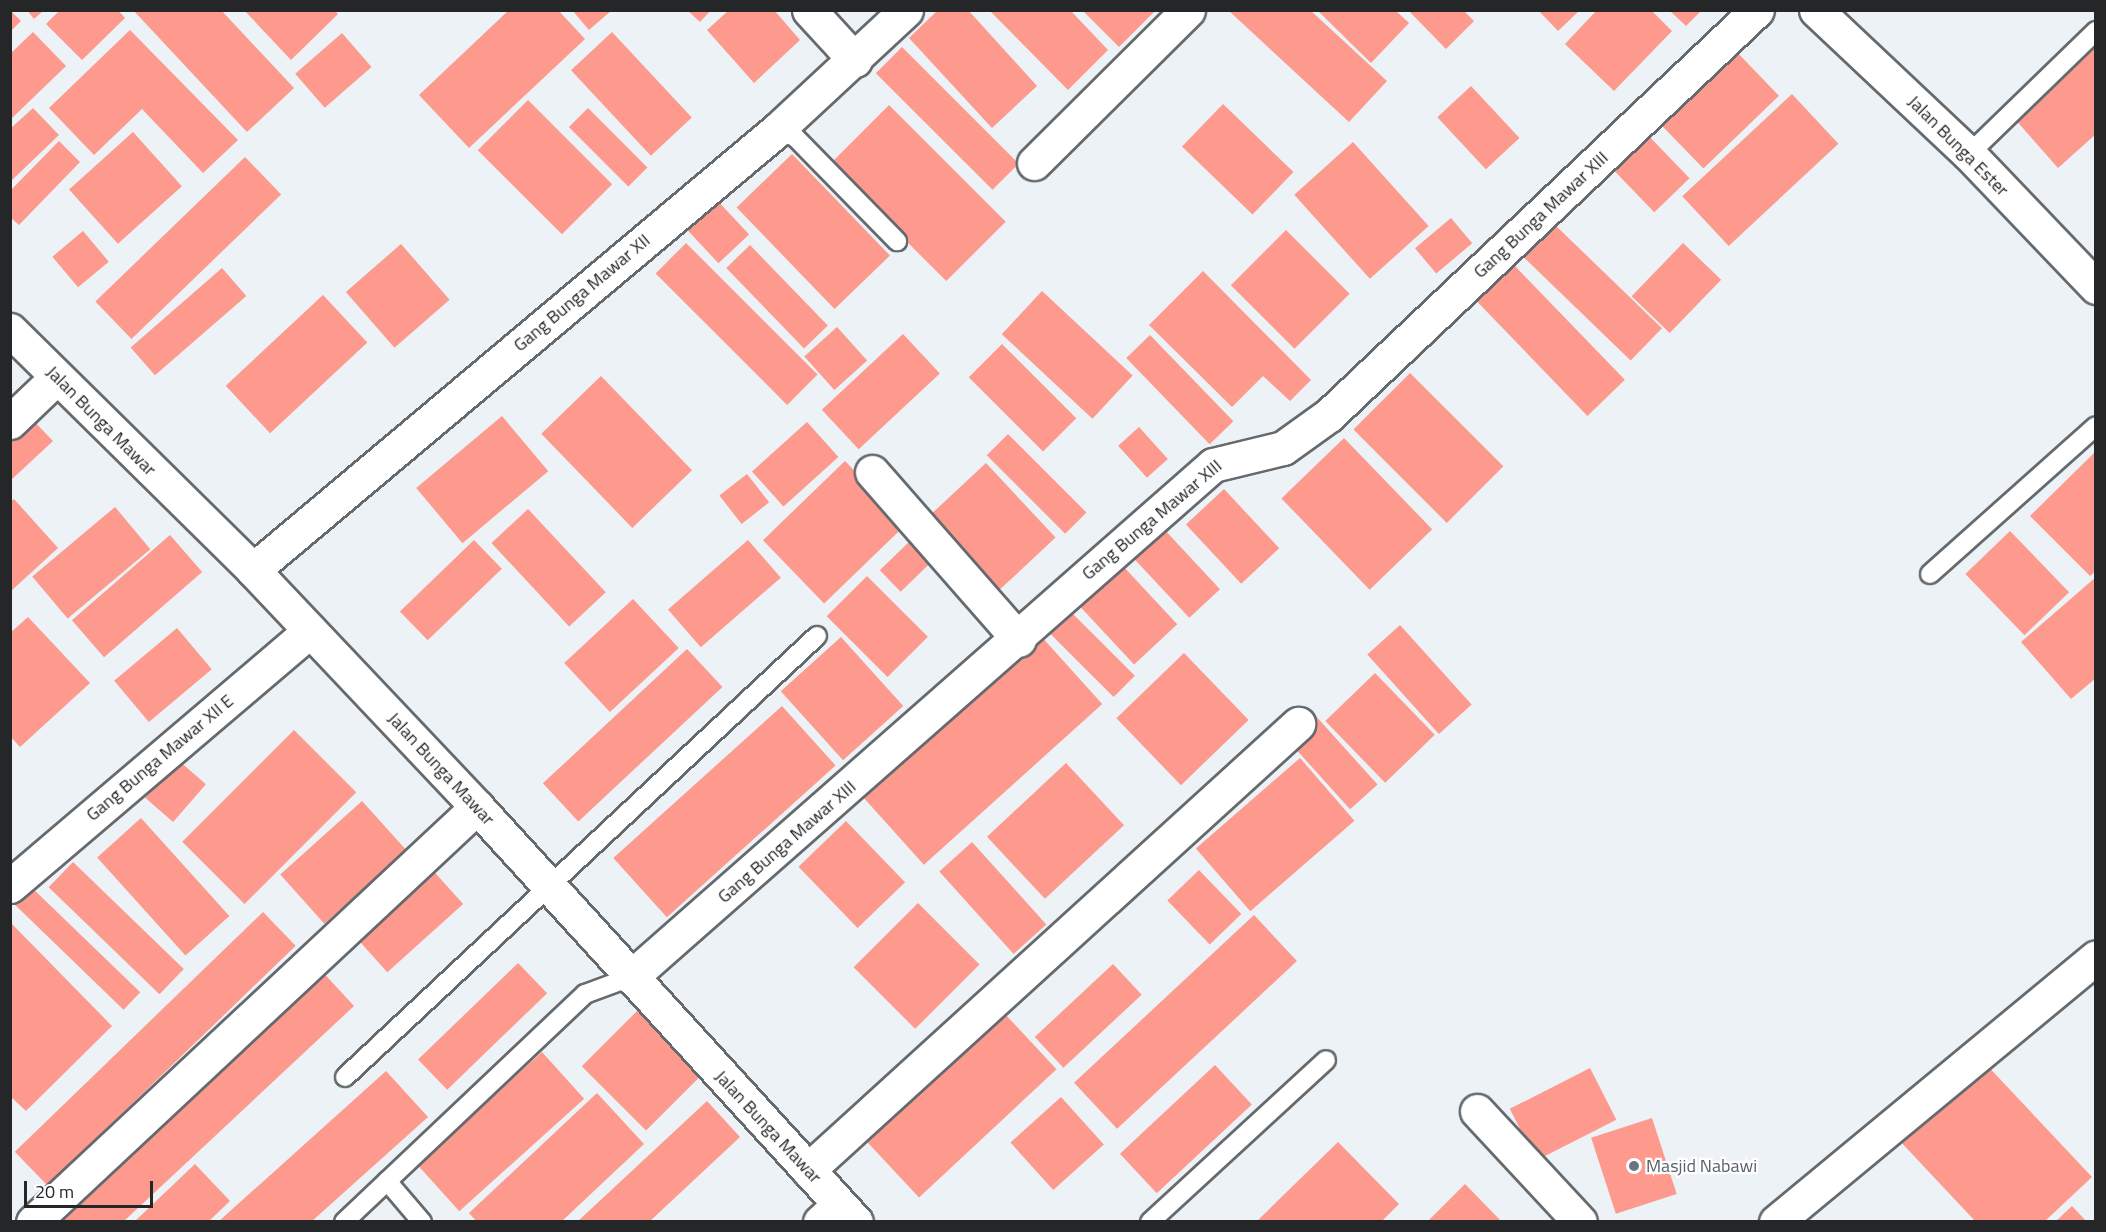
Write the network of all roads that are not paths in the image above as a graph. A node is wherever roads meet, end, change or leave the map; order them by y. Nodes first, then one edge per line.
1 (809, 10) edge
2 (906, 10) edge
3 (1188, 10) edge
4 (1757, 10) edge
5 (1816, 10) edge
6 (2096, 31) edge
7 (855, 60) junction
8 (777, 130) junction
9 (1969, 154) junction
10 (1034, 164) dead end
11 (897, 241) dead end
12 (2096, 287) edge
13 (10, 330) edge
14 (56, 378) junction
15 (10, 422) edge
16 (2096, 426) edge
17 (872, 472) dead end
18 (253, 570) junction
19 (1930, 574) dead end
20 (310, 631) junction
21 (817, 636) dead end
22 (1019, 640) junction
23 (1298, 724) dead end
24 (477, 807) junction
25 (10, 886) edge
26 (550, 888) junction
27 (2096, 957) edge
28 (631, 977) junction
29 (1326, 1060) dead end
30 (345, 1077) dead end
31 (1477, 1112) dead end
32 (808, 1170) junction
33 (387, 1181) junction
34 (838, 1216) edge
35 (33, 1221) edge
36 (344, 1221) edge
37 (422, 1221) edge
38 (1150, 1221) edge
39 (1580, 1221) edge
40 (1776, 1221) edge

1 - 7 street
2 - 7 street, Gang Bunga Mawar XII
3 - 10 street
4 - 22 street, Gang Bunga Mawar XIII
5 - 9 street, Jalan Bunga Ester
6 - 9 lane
7 - 8 street, Gang Bunga Mawar XII
8 - 11 lane
8 - 18 street, Gang Bunga Mawar XII
9 - 12 street, Jalan Bunga Ester
13 - 14 street, Jalan Bunga Mawar
14 - 15 street
14 - 18 street, Jalan Bunga Mawar
16 - 19 lane
17 - 22 street
18 - 20 street, Jalan Bunga Mawar
20 - 24 street, Jalan Bunga Mawar
20 - 25 street, Gang Bunga Mawar XII E
21 - 26 lane
22 - 28 street, Gang Bunga Mawar XIII
23 - 32 street
24 - 26 street, Jalan Bunga Mawar
24 - 35 street
26 - 28 street, Jalan Bunga Mawar
26 - 30 lane
27 - 40 street
28 - 32 street, Jalan Bunga Mawar
28 - 33 lane
29 - 38 lane
31 - 39 street
32 - 34 street, Jalan Bunga Mawar
33 - 36 lane
33 - 37 lane

